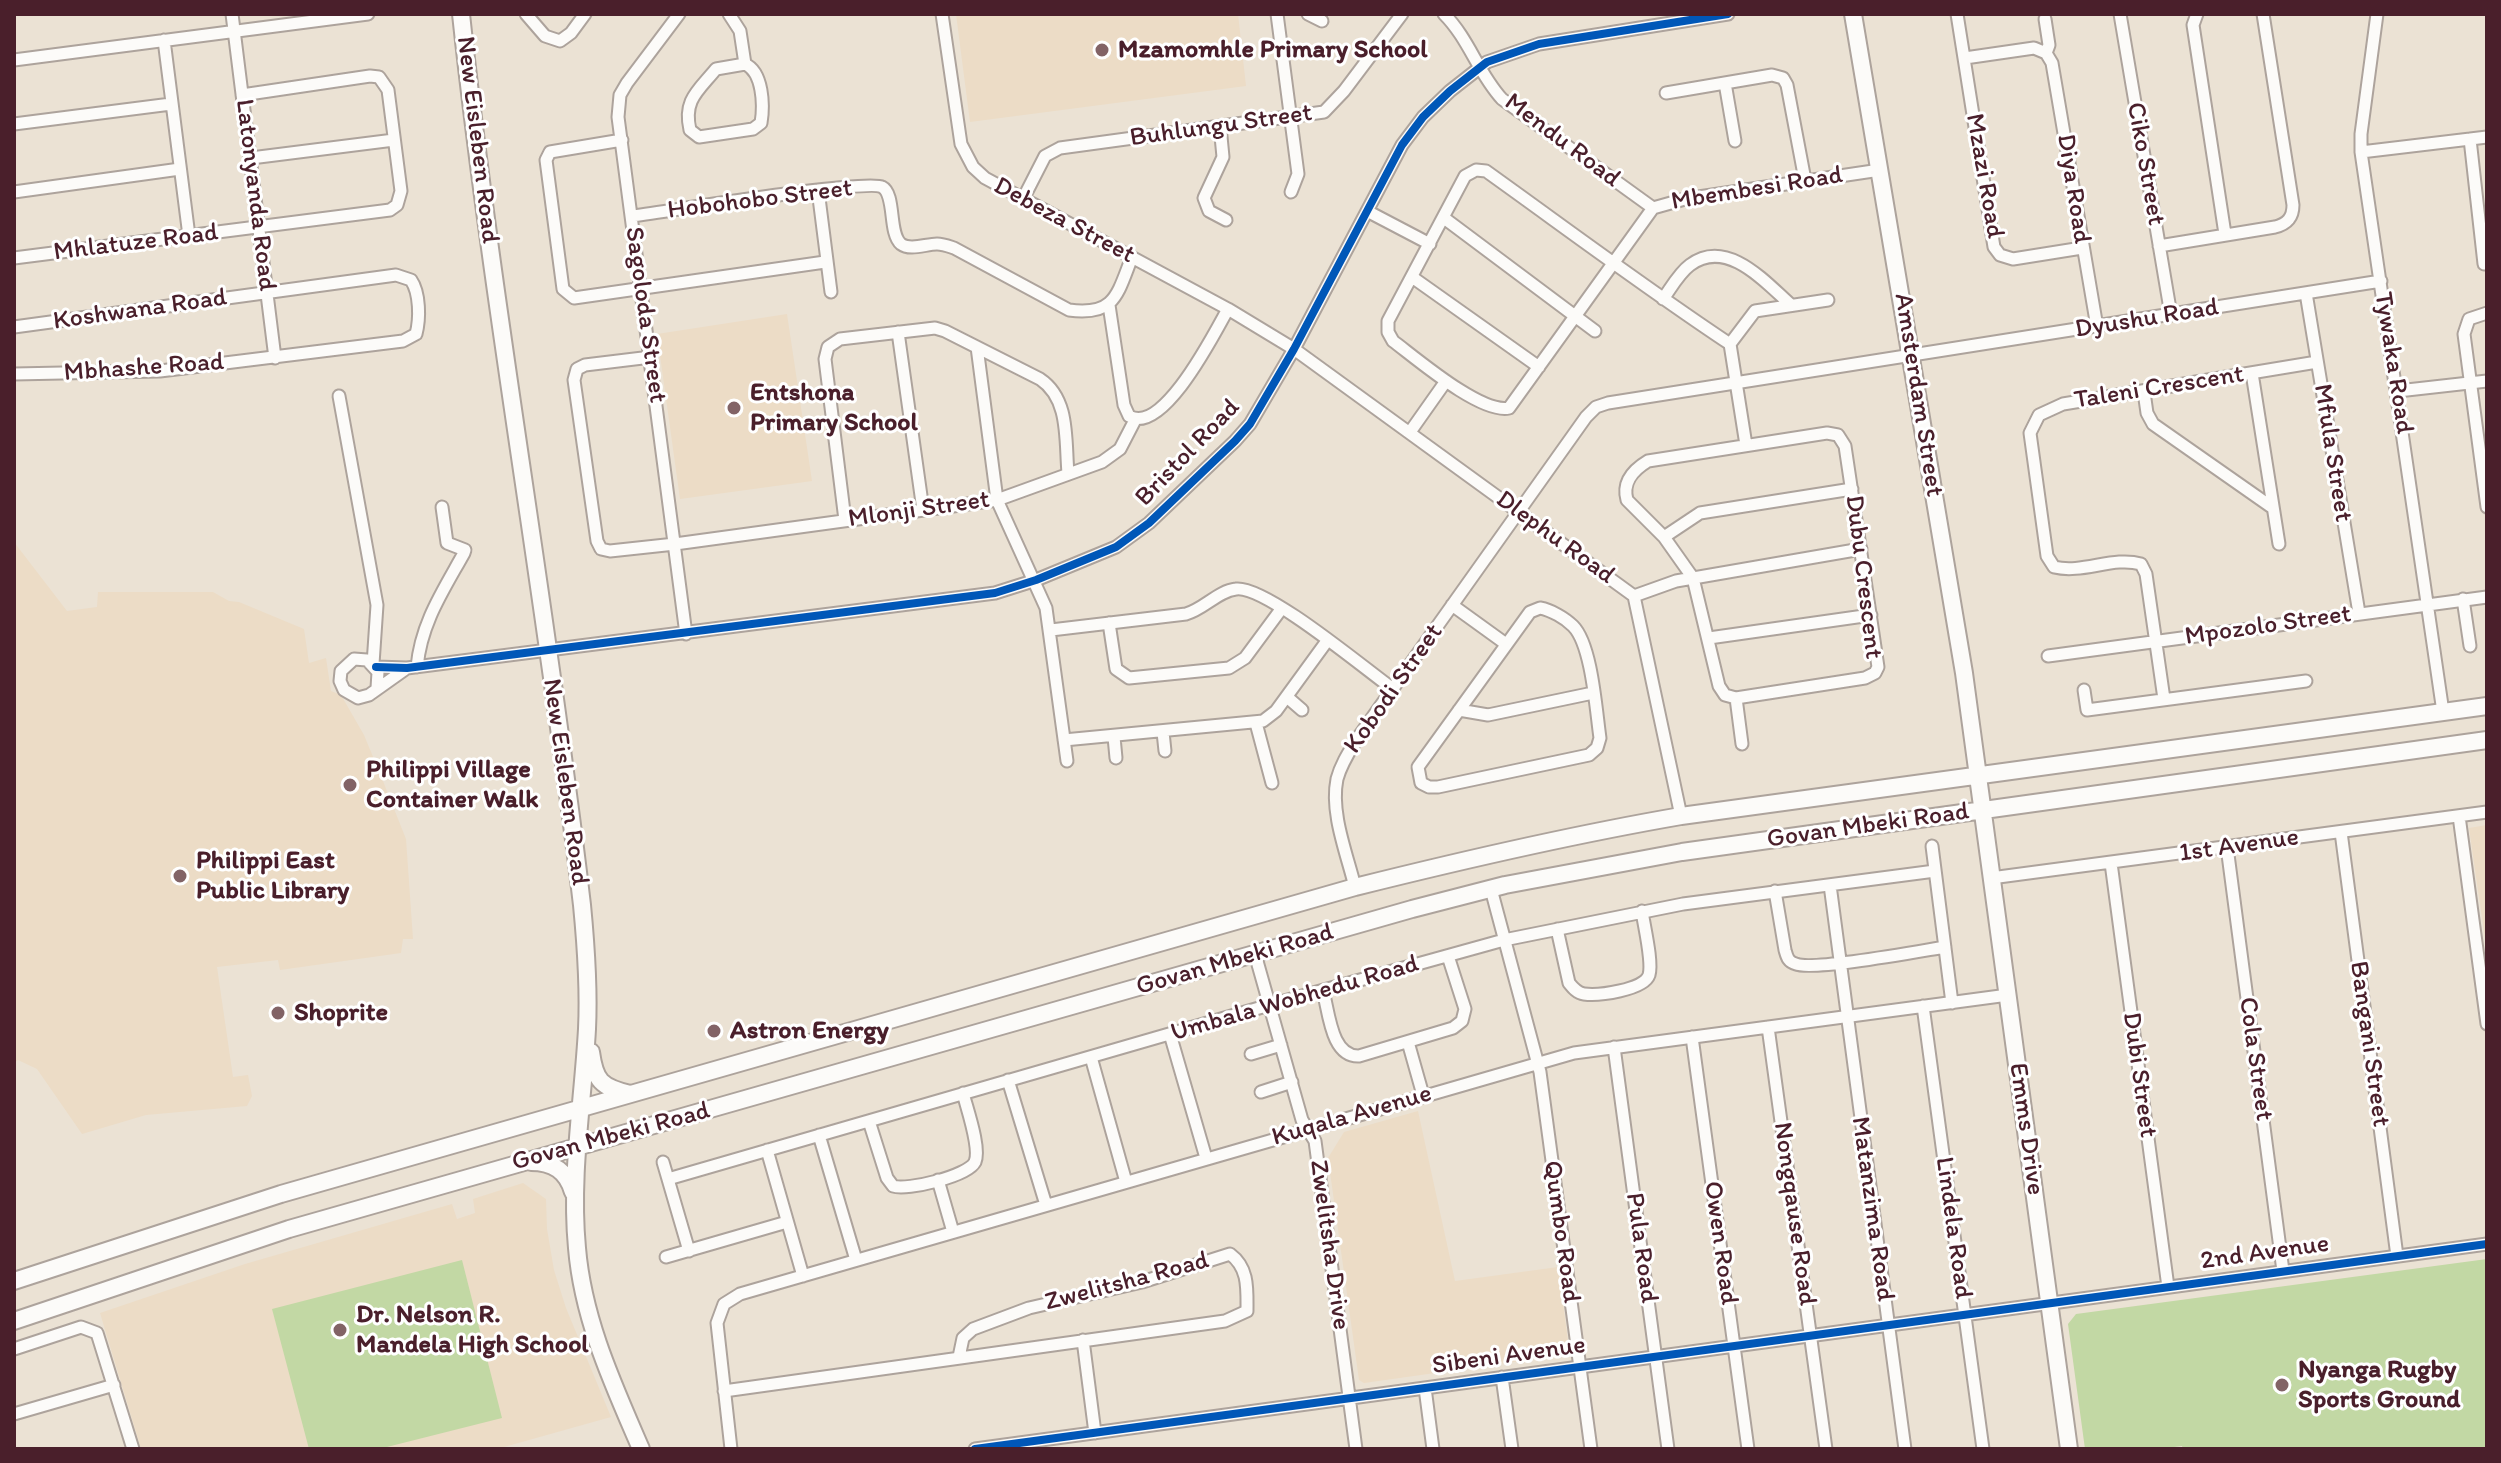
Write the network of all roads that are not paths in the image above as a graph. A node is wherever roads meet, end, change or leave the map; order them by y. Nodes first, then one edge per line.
1 (232, 14) edge
2 (368, 14) edge
3 (461, 14) edge
4 (526, 14) edge
5 (585, 14) edge
6 (679, 14) edge
7 (729, 14) edge
8 (942, 14) edge
9 (1282, 14) edge
10 (1308, 14) edge
11 (1402, 14) edge
12 (1444, 14) edge
13 (1728, 14) edge
14 (1853, 14) edge
15 (1957, 14) edge
16 (2120, 14) edge
17 (2197, 14) edge
18 (2263, 14) edge
19 (2377, 14) edge
20 (2045, 19) dead end
21 (1322, 21) dead end
22 (234, 31) junction
23 (164, 40) junction
24 (2046, 53) junction
25 (1965, 58) junction
26 (14, 60) edge
27 (745, 64) junction
28 (1478, 68) junction
29 (1725, 83) junction
30 (1666, 93) dead end
31 (242, 95) junction
32 (171, 104) junction
33 (1291, 117) junction
34 (14, 124) edge
35 (1220, 126) junction
36 (2487, 137) edge
37 (2470, 139) junction
38 (394, 140) junction
39 (622, 140) junction
40 (1735, 141) dead end
41 (2361, 152) junction
42 (251, 158) junction
43 (180, 169) junction
44 (1880, 170) junction
45 (1805, 180) junction
46 (818, 190) junction
47 (14, 192) edge
48 (1291, 192) dead end
49 (1023, 199) junction
50 (1653, 208) junction
51 (1367, 211) junction
52 (632, 216) junction
53 (2483, 217) edge
54 (1444, 218) junction
55 (1226, 220) dead end
56 (259, 226) junction
57 (2225, 234) junction
58 (189, 236) junction
59 (1430, 244) junction
60 (2159, 246) junction
61 (2082, 248) junction
62 (1132, 257) junction
63 (14, 258) edge
64 (825, 262) junction
65 (1614, 263) junction
66 (2484, 264) dead end
67 (1412, 277) junction
68 (2381, 281) junction
69 (641, 289) junction
70 (831, 292) dead end
71 (267, 293) junction
72 (2306, 293) junction
73 (1663, 299) junction
74 (1828, 300) dead end
75 (1109, 305) junction
76 (1791, 305) junction
77 (1228, 309) junction
78 (2487, 313) edge
79 (1576, 314) junction
80 (2171, 315) junction
81 (14, 327) edge
82 (2097, 327) junction
83 (1595, 331) dead end
84 (898, 332) junction
85 (1730, 344) junction
86 (977, 347) junction
87 (1294, 349) junction
88 (1913, 356) junction
89 (651, 357) junction
90 (275, 358) junction
91 (2317, 362) junction
92 (1539, 367) junction
93 (2252, 373) junction
94 (14, 374) edge
95 (1446, 381) junction
96 (2487, 381) edge
97 (2470, 383) junction
98 (1737, 384) junction
99 (2398, 391) junction
100 (2144, 392) junction
101 (339, 396) dead end
102 (1135, 420) junction
103 (1410, 432) junction
104 (1746, 445) junction
105 (1068, 473) junction
106 (1852, 489) junction
107 (997, 500) junction
108 (442, 507) dead end
109 (2487, 507) edge
110 (2273, 508) junction
111 (923, 510) junction
112 (1520, 511) junction
113 (845, 520) junction
114 (1664, 537) junction
115 (675, 544) junction
116 (2279, 544) dead end
117 (1861, 549) junction
118 (1693, 578) junction
119 (1036, 580) junction
120 (1634, 596) junction
121 (2487, 597) edge
122 (2463, 599) junction
123 (2429, 603) junction
124 (1452, 605) junction
125 (1282, 608) junction
126 (2359, 613) junction
127 (1871, 615) junction
128 (1109, 623) junction
129 (1051, 630) junction
130 (686, 634) junction
131 (1709, 638) junction
132 (1327, 641) junction
133 (2156, 642) junction
134 (1506, 644) junction
135 (2470, 646) dead end
136 (548, 651) junction
137 (2048, 656) dead end
138 (375, 665) junction
139 (412, 667) junction
140 (2306, 681) dead end
141 (377, 688) junction
142 (1393, 689) junction
143 (2084, 690) dead end
144 (1593, 693) junction
145 (1287, 697) junction
146 (1736, 698) junction
147 (2164, 699) junction
148 (2487, 706) edge
149 (1302, 710) dead end
150 (1459, 710) junction
151 (2443, 712) junction
152 (1256, 723) junction
153 (1163, 732) junction
154 (1114, 737) junction
155 (1064, 740) junction
156 (2487, 740) edge
157 (1742, 744) dead end
158 (1165, 751) dead end
159 (1116, 758) dead end
160 (1067, 761) dead end
161 (1978, 776) junction
162 (1272, 783) dead end
163 (1982, 810) junction
164 (2487, 812) edge
165 (1681, 816) junction
166 (2459, 816) junction
167 (2341, 832) junction
168 (1932, 846) dead end
169 (2227, 847) junction
170 (2111, 863) junction
171 (1935, 871) junction
172 (1991, 878) junction
173 (1830, 885) junction
174 (1355, 887) junction
175 (1491, 889) junction
176 (1775, 891) junction
177 (1642, 911) junction
178 (1557, 929) junction
179 (1504, 940) junction
180 (1945, 947) junction
181 (1255, 954) junction
182 (1448, 956) junction
183 (1839, 962) junction
184 (1323, 991) junction
185 (2008, 995) junction
186 (1952, 1003) junction
187 (1269, 1005) junction
188 (1923, 1006) junction
189 (1847, 1016) junction
190 (2487, 1024) edge
191 (587, 1026) junction
192 (1768, 1027) junction
193 (1170, 1034) junction
194 (1692, 1037) junction
195 (1408, 1042) junction
196 (1281, 1045) junction
197 (1614, 1047) junction
198 (1251, 1054) dead end
199 (1091, 1057) junction
200 (1536, 1062) junction
201 (1008, 1080) junction
202 (1292, 1082) junction
203 (1261, 1092) dead end
204 (963, 1093) junction
205 (631, 1094) junction
206 (1423, 1095) junction
207 (580, 1109) junction
208 (869, 1121) junction
209 (1308, 1129) junction
210 (819, 1135) junction
211 (577, 1146) junction
212 (767, 1150) junction
213 (1206, 1158) junction
214 (663, 1162) dead end
215 (516, 1163) junction
216 (668, 1179) junction
217 (938, 1180) junction
218 (1126, 1182) junction
219 (575, 1202) junction
220 (1046, 1205) junction
221 (787, 1222) junction
222 (953, 1232) junction
223 (2487, 1244) edge
224 (689, 1251) junction
225 (2397, 1256) junction
226 (666, 1257) dead end
227 (856, 1260) junction
228 (2283, 1271) junction
229 (803, 1276) junction
230 (14, 1281) edge
231 (2168, 1287) junction
232 (2049, 1302) junction
233 (1965, 1314) junction
234 (14, 1321) edge
235 (1888, 1324) junction
236 (1811, 1335) junction
237 (1083, 1340) junction
238 (1734, 1345) junction
239 (14, 1349) edge
240 (1656, 1356) junction
241 (959, 1357) junction
242 (1580, 1367) junction
243 (1502, 1377) junction
244 (114, 1385) junction
245 (1425, 1388) junction
246 (724, 1391) junction
247 (1350, 1398) junction
248 (14, 1414) edge
249 (1095, 1433) junction
250 (1047, 1444) edge
251 (131, 1449) edge
252 (641, 1449) edge
253 (731, 1449) edge
254 (975, 1449) edge
255 (1356, 1449) edge
256 (1433, 1449) edge
257 (1512, 1449) edge
258 (1591, 1449) edge
259 (1668, 1449) edge
260 (1748, 1449) edge
261 (1826, 1449) edge
262 (1905, 1449) edge
263 (1983, 1449) edge
264 (2069, 1449) edge

1 - 22 street, Latonyanda Road
2 - 22 street
3 - 136 main road, New Eisleben Road
4 - 5 street
6 - 39 street, Sagoloda Street
7 - 27 street
8 - 49 street, Debeza Street
9 - 33 street
10 - 21 street
11 - 33 street, Buhlungu Street
12 - 28 street
13 - 28 street, Bristol Road
14 - 44 main road, Amsterdam Street
15 - 25 street, Mzazi Road
16 - 60 street, Ciko Street
17 - 57 street
18 - 57 street
19 - 41 street, Tywaka Road
20 - 24 street, Diya Road
22 - 23 street
22 - 31 street, Latonyanda Road
23 - 26 street
23 - 32 street
24 - 25 street
24 - 61 street, Diya Road
25 - 61 street, Mzazi Road
27 - 27 street
28 - 50 street, Mendu Road
28 - 51 street, Bristol Road
29 - 30 street
29 - 40 street
29 - 45 street
31 - 38 street
31 - 42 street, Latonyanda Road
32 - 34 street
32 - 43 street
33 - 35 street, Buhlungu Street
33 - 48 street
35 - 49 street, Buhlungu Street
35 - 55 street
36 - 37 street
37 - 41 street
37 - 53 street
38 - 42 street
38 - 56 street, Mhlatuze Road
39 - 52 street, Sagoloda Street
39 - 69 street
41 - 68 street, Tywaka Road
42 - 56 street, Latonyanda Road
43 - 47 street
43 - 58 street
44 - 45 street, Mbembesi Road
44 - 88 main road, Amsterdam Street
45 - 50 street, Mbembesi Road
46 - 52 street, Hobohobo Street
46 - 64 street
46 - 75 street, Hobohobo Street
49 - 62 street, Debeza Street
50 - 65 street, Mbembesi Road
51 - 59 street
51 - 87 street, Bristol Road
52 - 69 street, Sagoloda Street
53 - 66 street
54 - 59 street
54 - 65 street
54 - 79 street
56 - 58 street, Mhlatuze Road
56 - 71 street, Latonyanda Road
57 - 60 street
58 - 63 street, Mhlatuze Road
59 - 67 street
60 - 80 street, Ciko Street
61 - 82 street, Diya Road
62 - 75 street
62 - 77 street, Debeza Street
64 - 69 street
64 - 70 street
65 - 73 street
65 - 79 street, Mbembesi Road
67 - 92 street
67 - 95 street
68 - 72 street, Dyushu Road
68 - 99 street, Tywaka Road
69 - 89 street, Sagoloda Street
71 - 81 street, Koshwana Road
71 - 90 street, Latonyanda Road
71 - 90 street, Koshwana Road
72 - 80 street, Dyushu Road
72 - 91 street, Mfula Street
73 - 76 street
73 - 85 street
74 - 76 street
75 - 102 street
76 - 85 street
77 - 87 street, Debeza Street
77 - 102 street, Mlonji Street
78 - 97 street
79 - 83 street
79 - 92 street, Mbembesi Road
80 - 82 street, Dyushu Road
82 - 88 street, Dyushu Road
84 - 86 street
84 - 111 street
84 - 113 street
85 - 98 street
86 - 105 street
86 - 107 street
87 - 103 street, Dlephu Road
87 - 119 street, Bristol Road
88 - 98 street, Dyushu Road
88 - 161 main road, Amsterdam Street
89 - 115 street, Sagoloda Street
89 - 115 street, Mlonji Street
90 - 94 street, Mbhashe Road
91 - 93 street, Taleni Crescent
91 - 126 street, Mfula Street
92 - 95 street, Mbembesi Road
93 - 100 street, Taleni Crescent
93 - 110 street
95 - 103 street
96 - 97 street
97 - 99 street
97 - 109 street
98 - 104 street
98 - 112 street, Kobodi Street
99 - 123 street, Tywaka Road
100 - 110 street
100 - 133 street, Taleni Crescent
101 - 138 street
102 - 105 street, Mlonji Street
103 - 112 street, Dlephu Road
104 - 106 street, Dubu Crescent
104 - 114 street, Dubu Crescent
105 - 107 street, Mlonji Street
106 - 114 street
106 - 117 street, Dubu Crescent
107 - 111 street, Mlonji Street
107 - 119 street
108 - 139 street
110 - 116 street
111 - 113 street, Mlonji Street
112 - 120 street, Dlephu Road
112 - 124 street, Kobodi Street
113 - 115 street, Mlonji Street
114 - 118 street, Dubu Crescent
115 - 130 street, Sagoloda Street
117 - 118 street
117 - 127 street, Dubu Crescent
118 - 120 street
118 - 131 street, Dubu Crescent
119 - 129 street
119 - 130 street, Bristol Road
120 - 165 street, Dlephu Road
121 - 122 street, Mpozolo Street
122 - 123 street, Mpozolo Street
122 - 135 street
123 - 126 street, Mpozolo Street
123 - 151 street, Tywaka Road
124 - 134 street
124 - 142 street, Kobodi Street
125 - 128 street
125 - 128 street
125 - 132 street
126 - 133 street, Mpozolo Street
127 - 131 street
127 - 146 street, Dubu Crescent
128 - 129 street
129 - 155 street
130 - 136 street, Bristol Road
131 - 146 street, Dubu Crescent
132 - 142 street
132 - 145 street
133 - 137 street, Mpozolo Street
133 - 147 street
134 - 144 street
134 - 150 street
136 - 139 street, Bristol Road
136 - 191 main road, New Eisleben Road
138 - 139 street, Bristol Road
138 - 141 street
138 - 141 street
139 - 141 street
140 - 147 street
142 - 174 street, Kobodi Street
143 - 147 street
144 - 150 street
144 - 150 street
145 - 149 street
145 - 152 street
146 - 157 street, Dubu Crescent
148 - 151 main road, Govan Mbeki Road
151 - 161 main road, Govan Mbeki Road
152 - 153 street
152 - 162 street
153 - 154 street
153 - 158 street
154 - 155 street
154 - 159 street
155 - 160 street
156 - 163 main road, Govan Mbeki Road
161 - 163 main road, Amsterdam Street
161 - 165 main road, Govan Mbeki Road
163 - 172 main road, Emms Drive
163 - 175 main road, Govan Mbeki Road
164 - 166 street, 1st Avenue
165 - 174 main road, Govan Mbeki Road
166 - 167 street, 1st Avenue
166 - 190 street
167 - 169 street, 1st Avenue
167 - 225 street, Bangani Street
168 - 171 street
169 - 170 street, 1st Avenue
169 - 228 street, Cola Street
170 - 172 street, 1st Avenue
170 - 231 street, Dubi Street
171 - 173 street, Umbala Wobhedu Road
171 - 180 street
172 - 185 main road, Emms Drive
173 - 176 street, Umbala Wobhedu Road
173 - 183 street, Matanzima Road
174 - 205 main road, Govan Mbeki Road
175 - 179 street, Qumbo Road
175 - 181 main road, Govan Mbeki Road
176 - 177 street, Umbala Wobhedu Road
176 - 183 street
177 - 178 street, Umbala Wobhedu Road
177 - 178 street
178 - 179 street, Umbala Wobhedu Road
179 - 182 street, Umbala Wobhedu Road
179 - 200 street, Qumbo Road
180 - 183 street
180 - 186 street
181 - 187 street, Zwelitsha Drive
181 - 211 main road, Govan Mbeki Road
182 - 184 street, Umbala Wobhedu Road
182 - 195 street
183 - 189 street, Matanzima Road
184 - 187 street, Umbala Wobhedu Road
184 - 195 street
185 - 186 street, Kuqala Avenue
185 - 232 main road, Emms Drive
186 - 188 street, Kuqala Avenue
187 - 193 street, Umbala Wobhedu Road
187 - 196 street, Zwelitsha Drive
188 - 189 street, Kuqala Avenue
188 - 233 street, Lindela Road
189 - 192 street, Kuqala Avenue
189 - 235 street, Matanzima Road
191 - 205 main road
191 - 207 main road, New Eisleben Road
192 - 194 street, Kuqala Avenue
192 - 236 street, Nongqause Road
193 - 199 street, Umbala Wobhedu Road
193 - 213 street
194 - 197 street, Kuqala Avenue
194 - 238 street, Owen Road
195 - 206 street
196 - 198 street
196 - 202 street, Zwelitsha Drive
197 - 200 street, Kuqala Avenue
197 - 240 street, Pula Road
199 - 201 street, Umbala Wobhedu Road
199 - 218 street
200 - 206 street, Kuqala Avenue
200 - 242 street, Qumbo Road
201 - 204 street, Umbala Wobhedu Road
201 - 220 street
202 - 203 street
202 - 209 street, Zwelitsha Drive
204 - 208 street, Umbala Wobhedu Road
204 - 217 street
205 - 207 main road, Govan Mbeki Road
206 - 209 street, Kuqala Avenue
207 - 211 main road, New Eisleben Road
207 - 230 main road, Govan Mbeki Road
208 - 210 street, Umbala Wobhedu Road
208 - 217 street
209 - 213 street, Kuqala Avenue
209 - 247 street, Zwelitsha Drive
210 - 212 street, Umbala Wobhedu Road
210 - 227 street
211 - 215 main road, Govan Mbeki Road
211 - 219 main road, New Eisleben Road
212 - 216 street, Umbala Wobhedu Road
212 - 221 street
213 - 218 street, Kuqala Avenue
214 - 216 street
215 - 219 main road
215 - 234 main road, Govan Mbeki Road
216 - 224 street
217 - 222 street
218 - 220 street, Kuqala Avenue
219 - 252 main road, New Eisleben Road
220 - 222 street, Kuqala Avenue
221 - 224 street
221 - 229 street
222 - 227 street, Kuqala Avenue
223 - 225 street, 2nd Avenue
224 - 226 street
225 - 228 street, 2nd Avenue
227 - 229 street, Kuqala Avenue
228 - 231 street, 2nd Avenue
229 - 246 street, Kuqala Avenue
231 - 232 street, 2nd Avenue
232 - 233 street, Sibeni Avenue
232 - 264 main road, Emms Drive
233 - 235 street, Sibeni Avenue
233 - 263 street, Lindela Road
235 - 236 street, Sibeni Avenue
235 - 262 street, Matanzima Road
236 - 238 street, Sibeni Avenue
236 - 261 street, Nongqause Road
237 - 241 street, Zwelitsha Road
237 - 241 street, Zwelitsha Road
237 - 249 street, Zwelitsha Road
238 - 240 street, Sibeni Avenue
238 - 260 street, Owen Road
239 - 244 street
240 - 242 street, Sibeni Avenue
240 - 259 street, Pula Road
241 - 246 street, Zwelitsha Road
242 - 243 street, Sibeni Avenue
242 - 258 street, Qumbo Road
243 - 245 street, Sibeni Avenue
243 - 257 street
244 - 248 street
244 - 251 street
245 - 247 street, Sibeni Avenue
245 - 256 street
246 - 253 street
247 - 249 street, Sibeni Avenue
247 - 255 street, Zwelitsha Drive
249 - 250 street, Sibeni Avenue
250 - 254 street, Sibeni Avenue

